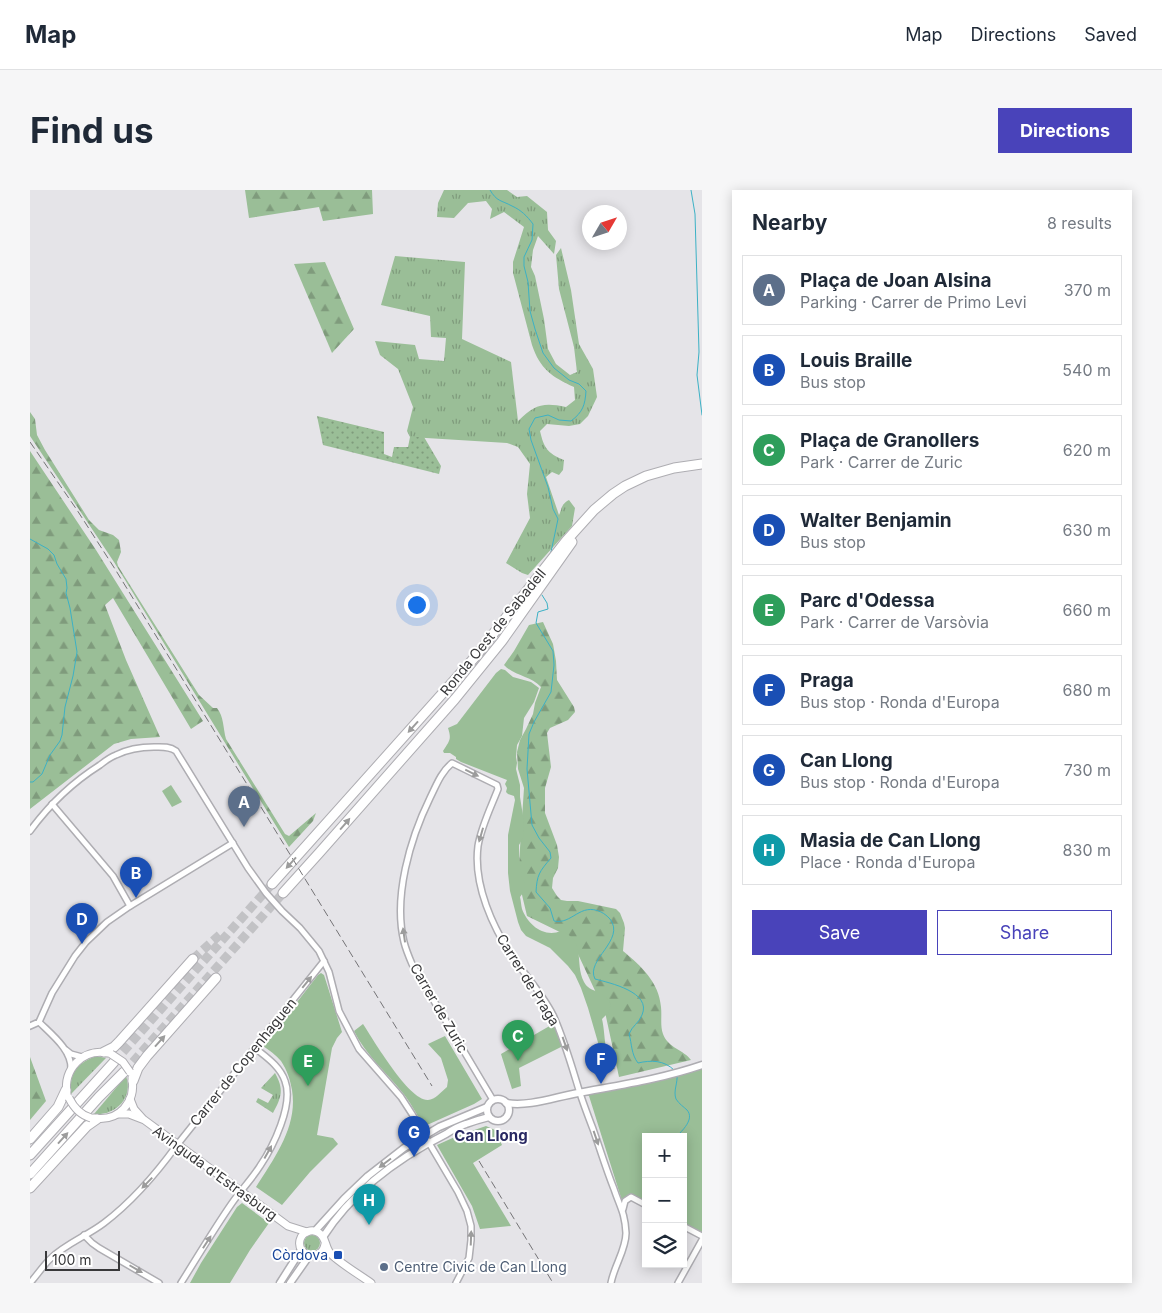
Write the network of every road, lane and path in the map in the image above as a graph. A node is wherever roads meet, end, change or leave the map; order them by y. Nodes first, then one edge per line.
1 (698, 466) edge
2 (498, 789) joint
3 (52, 804) junction
4 (30, 831) edge
5 (233, 843) junction
6 (272, 884) tunnel mouth
7 (283, 893) tunnel mouth
8 (130, 906) junction
9 (193, 959) tunnel mouth
10 (324, 961) junction
11 (216, 978) dead end
12 (39, 1022) junction
13 (30, 1026) edge
14 (60, 1045) junction
15 (254, 1048) junction
16 (110, 1056) junction
17 (82, 1057) junction
18 (702, 1065) edge
19 (70, 1069) junction
20 (129, 1075) junction
21 (580, 1092) junction
22 (68, 1094) junction
23 (130, 1099) junction
24 (493, 1100) junction
25 (506, 1103) junction
26 (520, 1105) junction
27 (487, 1107) junction
28 (118, 1114) junction
29 (508, 1114) junction
30 (488, 1117) junction
31 (94, 1118) junction
32 (143, 1119) junction
33 (425, 1135) junction
34 (30, 1139) edge
35 (429, 1142) junction
36 (177, 1145) junction
37 (30, 1155) edge
38 (30, 1174) edge
39 (30, 1188) edge
40 (240, 1191) junction
41 (642, 1203) edge
42 (623, 1210) junction
43 (288, 1226) junction
44 (687, 1229) edge
45 (311, 1232) junction
46 (84, 1235) junction
47 (702, 1238) edge
48 (324, 1240) junction
49 (301, 1246) junction
50 (320, 1254) junction
51 (309, 1256) junction
52 (30, 1283) edge
53 (159, 1283) edge
54 (181, 1283) edge
55 (280, 1283) edge
56 (290, 1283) edge
57 (366, 1283) edge
58 (370, 1283) edge
59 (456, 1283) edge
60 (611, 1283) edge
61 (678, 1283) edge

1 -> 6 highway, Ronda Oest de Sabadell
7 -> 1 highway, Ronda Oest de Sabadell
2 -> 21 street, Carrer de Praga
24 -> 2 street, Carrer de Zuric
3 - 4 street
3 - 5 street
3 - 8 street
5 - 8 street
5 - 10 street
8 - 12 street
9 - 16 highway
15 -> 10 street, Carrer de Copenhaguen
10 - 33 street
20 -> 11 highway
12 - 13 street
12 - 14 street
14 - 17 street
14 - 19 street
15 - 36 street, Carrer de Copenhaguen
40 -> 15 street
16 - 17 main road
16 - 20 main road, bridge
16 - 37 highway
17 - 19 main road
18 - 21 street
19 - 22 main road
20 - 23 main road
38 -> 20 highway
21 - 26 street
21 -> 42 street, Carrer de Praga
22 - 31 main road, bridge
22 - 34 highway
23 - 28 main road
23 - 32 main road, Avinguda d'Estrasburg
24 - 25 street
24 - 27 street
25 - 26 street
25 - 29 street
26 - 29 street
27 - 30 street
27 - 33 street
28 - 31 main road
28 - 32 main road, Avinguda d'Estrasburg
29 - 30 street
30 - 35 street
31 - 39 highway
32 - 36 main road, Avinguda d'Estrasburg
33 - 35 street
33 -> 45 street
35 - 48 street
59 -> 35 street
36 - 40 main road, Avinguda d'Estrasburg
36 -> 46 street, Carrer de Copenhaguen
40 - 43 main road, Avinguda d'Estrasburg
54 -> 40 street
41 - 42 street
42 - 60 street, Carrer de Praga
43 - 45 main road, Avinguda d'Estrasburg
43 - 49 main road, Avinguda d'Estrasburg
44 - 47 street
45 - 48 main road
45 - 49 main road
46 - 52 street, Carrer de Copenhaguen
46 -> 53 street
47 - 61 street
48 - 50 main road
48 - 58 main road
49 - 51 main road
49 - 55 street
50 - 51 main road
50 - 57 main road
51 - 56 street

